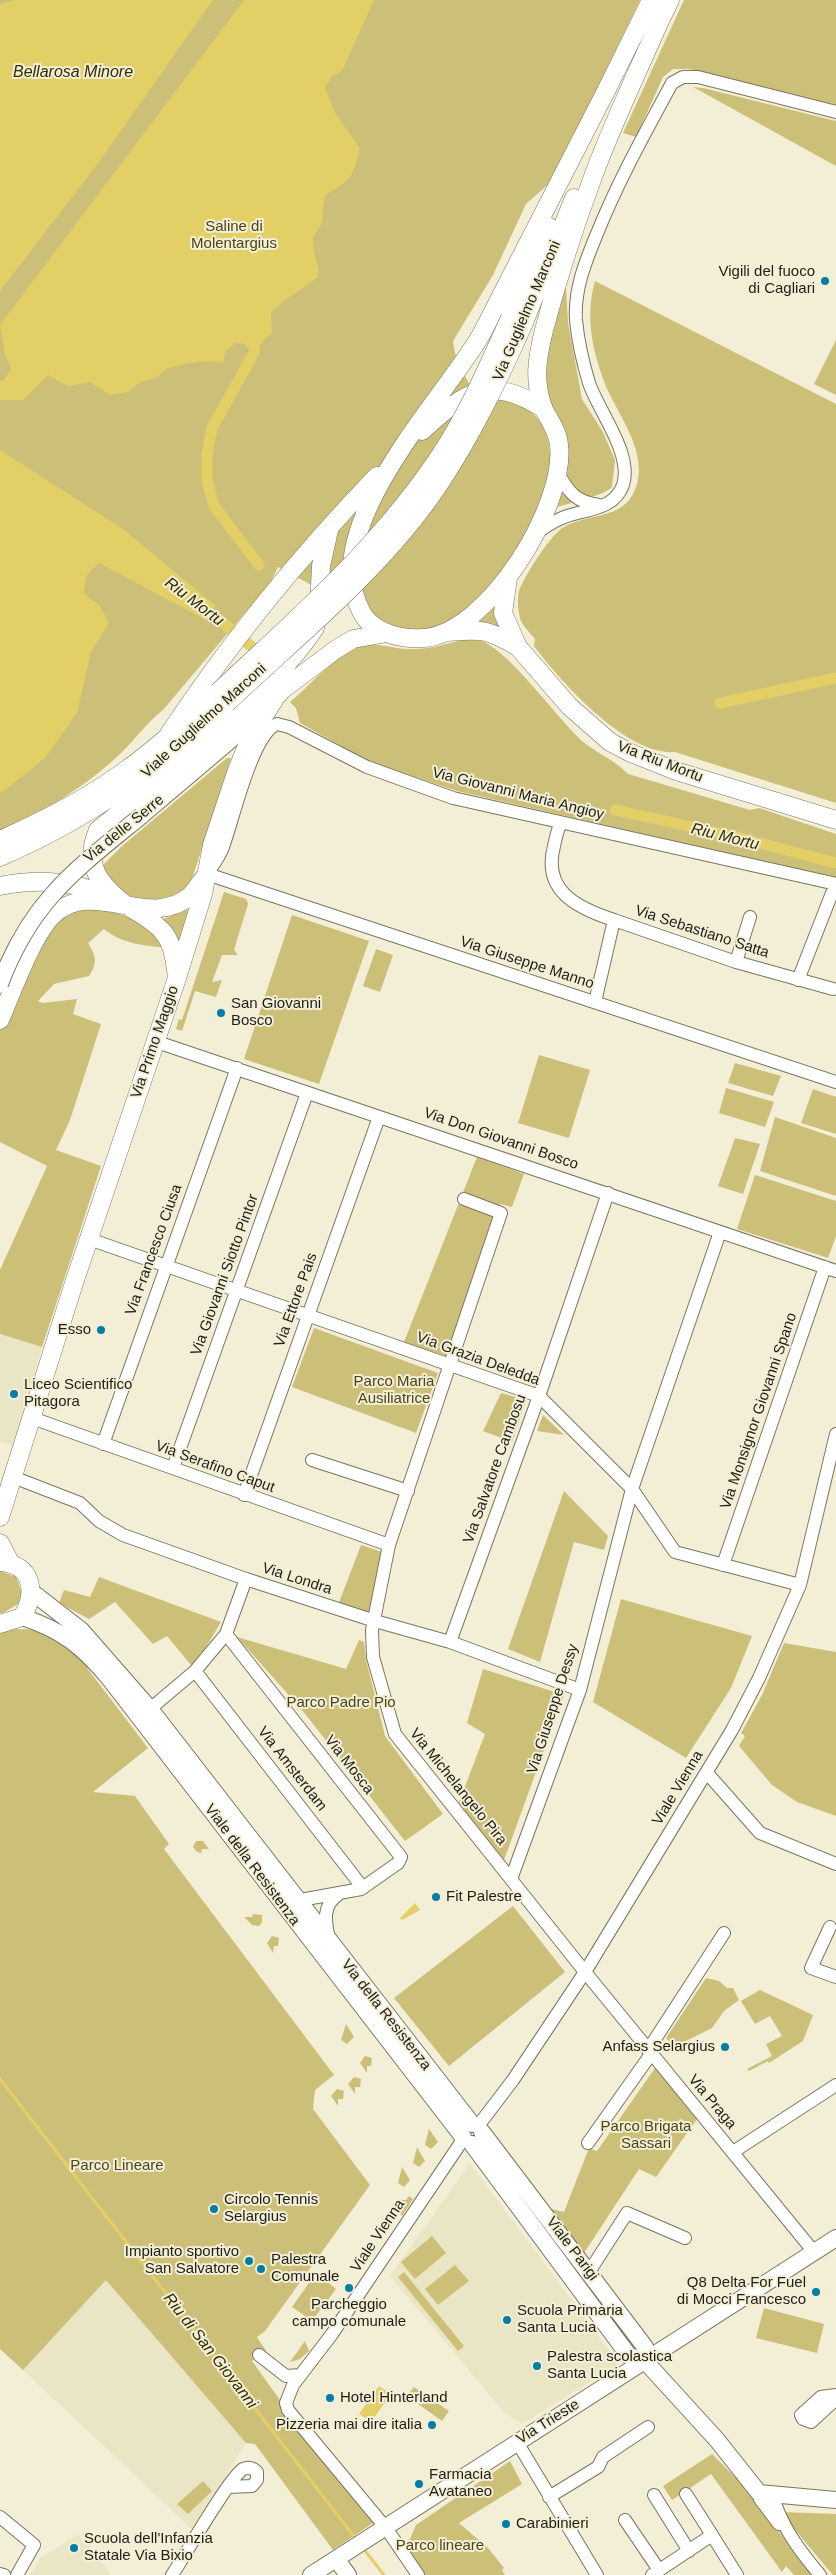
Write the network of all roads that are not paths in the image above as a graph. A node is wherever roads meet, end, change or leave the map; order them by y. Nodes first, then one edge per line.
1 (651, 0) edge
2 (670, 0) edge
3 (659, 23) junction
4 (608, 87) junction
5 (836, 112) edge
6 (516, 322) junction
7 (544, 409) junction
8 (398, 454) junction
9 (558, 473) junction
10 (604, 505) junction
11 (330, 525) junction
12 (539, 531) junction
13 (508, 578) junction
14 (324, 592) joint
15 (342, 595) joint
16 (315, 628) junction
17 (447, 632) junction
18 (387, 633) junction
19 (518, 647) junction
20 (279, 693) junction
21 (222, 698) junction
22 (170, 734) junction
23 (836, 820) edge
24 (561, 823) junction
25 (0, 840) edge
26 (0, 858) edge
27 (207, 874) junction
28 (0, 886) edge
29 (834, 889) edge
30 (126, 905) junction
31 (750, 917) dead end
32 (614, 920) junction
33 (736, 962) junction
34 (177, 978) junction
35 (798, 980) junction
36 (0, 984) edge
37 (832, 990) dead end
38 (595, 1002) junction
39 (0, 1020) edge
40 (154, 1041) junction
41 (237, 1068) junction
42 (836, 1082) edge
43 (307, 1093) junction
44 (379, 1116) junction
45 (608, 1193) junction
46 (464, 1199) dead end
47 (720, 1232) junction
48 (89, 1239) junction
49 (165, 1266) junction
50 (831, 1269) edge
51 (236, 1291) junction
52 (308, 1316) junction
53 (449, 1366) junction
54 (539, 1396) junction
55 (32, 1418) junction
56 (836, 1434) edge
57 (103, 1444) junction
58 (312, 1460) dead end
59 (172, 1468) junction
60 (13, 1477) junction
61 (632, 1489) junction
62 (408, 1491) junction
63 (244, 1495) junction
64 (0, 1517) edge
65 (0, 1543) edge
66 (388, 1545) junction
67 (6, 1563) edge
68 (722, 1565) junction
69 (246, 1579) junction
70 (800, 1585) junction
71 (32, 1592) junction
72 (22, 1617) junction
73 (375, 1621) junction
74 (0, 1624) edge
75 (226, 1634) junction
76 (450, 1642) junction
77 (194, 1671) junction
78 (580, 1690) junction
79 (150, 1709) junction
80 (706, 1774) junction
81 (836, 1864) edge
82 (511, 1878) junction
83 (363, 1888) junction
84 (339, 1894) junction
85 (299, 1904) junction
86 (830, 1927) dead end
87 (724, 1933) dead end
88 (330, 1942) junction
89 (584, 1972) junction
90 (836, 1977) edge
91 (649, 2052) junction
92 (836, 2085) edge
93 (472, 2134) junction
94 (588, 2143) dead end
95 (733, 2152) junction
96 (685, 2238) dead end
97 (836, 2238) edge
98 (814, 2252) junction
99 (589, 2272) junction
100 (259, 2355) dead end
101 (645, 2361) junction
102 (297, 2380) junction
103 (836, 2395) edge
104 (836, 2399) edge
105 (648, 2427) dead end
106 (517, 2442) junction
107 (228, 2487) dead end
108 (766, 2493) junction
109 (686, 2494) dead end
110 (654, 2495) dead end
111 (549, 2497) junction
112 (836, 2500) edge
113 (0, 2517) edge
114 (625, 2520) dead end
115 (382, 2531) junction
116 (712, 2535) junction
117 (689, 2551) junction
118 (339, 2557) junction
119 (656, 2573) edge
120 (0, 2574) edge
121 (4, 2575) edge
122 (17, 2575) edge
123 (172, 2575) edge
124 (311, 2575) edge
125 (348, 2575) edge
126 (418, 2575) edge
127 (597, 2575) edge
128 (737, 2575) edge
129 (820, 2575) edge

1 - 4 main road, Via Guglielmo Marconi
2 - 3 main road, Via Guglielmo Marconi
3 - 6 main road, Via Guglielmo Marconi
3 - 7 main road
4 - 6 main road, Via Guglielmo Marconi
4 - 8 main road
5 - 10 street
6 - 14 main road, Via Guglielmo Marconi, bridge
6 - 15 main road, Via Guglielmo Marconi, bridge
7 - 8 main road
7 - 9 main road
8 - 11 main road
8 - 18 main road
9 - 10 street
9 - 12 main road
10 - 12 street
11 - 16 main road
11 - 22 main road
12 - 13 main road
13 - 17 main road
13 - 19 main road, Via Riu Mortu
14 - 21 main road, Viale Guglielmo Marconi, bridge
15 - 21 main road, Viale Guglielmo Marconi, bridge
16 - 20 main road
16 - 30 main road
17 - 18 main road
17 - 19 main road, Via Riu Mortu
18 - 20 main road, Via Primo Maggio
19 - 23 main road, Via Riu Mortu
20 - 27 main road, Via Primo Maggio
20 - 36 street, Via delle Serre, bridge
21 - 22 main road, Viale Guglielmo Marconi
21 - 26 main road, Viale Guglielmo Marconi
22 - 25 main road, Viale Guglielmo Marconi
24 - 27 street, Via Giovanni Maria Angioy
24 - 29 street, Via Giovanni Maria Angioy
24 - 32 street
27 - 30 main road
27 - 34 main road, Via Primo Maggio
27 - 38 street, Via Giuseppe Manno
28 - 30 main road
29 - 35 street
30 - 34 main road
30 - 39 main road
31 - 33 street
32 - 33 street, Via Sebastiano Satta
32 - 38 street, Via Sebastiano Satta
33 - 35 street, Via Sebastiano Satta
34 - 40 main road, Via Primo Maggio
35 - 37 street, Via Sebastiano Satta
38 - 42 street, Via Giuseppe Manno
40 - 41 street, Via Don Giovanni Bosco
40 - 48 main road, Via Primo Maggio
41 - 43 street, Via Don Giovanni Bosco
41 - 49 street, Via Francesco Ciusa
43 - 44 street, Via Don Giovanni Bosco
43 - 51 street, Via Giovanni Siotto Pintor
44 - 45 street, Via Don Giovanni Bosco
44 - 52 street, Via Ettore Pais
45 - 47 street, Via Don Giovanni Bosco
45 - 54 street, Via Salvatore Cambosu
46 - 53 street, Via Michelangelo Pira
47 - 50 street, Via Don Giovanni Bosco
47 - 61 street, Via Giuseppe Dessy
48 - 49 street, Via Grazia Deledda
48 - 55 main road, Via Primo Maggio
49 - 51 street, Via Grazia Deledda
49 - 57 street, Via Francesco Ciusa
50 - 68 street, Via Monsignor Giovanni Spano
51 - 52 street, Via Grazia Deledda
51 - 59 street, Via Giovanni Siotto Pintor
52 - 53 street, Via Grazia Deledda
52 - 63 street, Via Ettore Pais
53 - 54 street, Via Grazia Deledda
53 - 62 street, Via Michelangelo Pira
54 - 61 street, Via Grazia Deledda
54 - 76 street, Via Salvatore Cambosu
55 - 57 street, Via Serafino Caput
55 - 60 main road, Via Primo Maggio
56 - 70 street, Viale Vienna
57 - 59 street, Via Serafino Caput
58 - 62 street
59 - 63 street, Via Serafino Caput
60 - 64 main road, Via Primo Maggio
60 - 69 street, Via Londra
61 - 68 street, Via Grazia Deledda
61 - 78 street, Via Giuseppe Dessy
62 - 66 street, Via Michelangelo Pira
63 - 66 street, Via Serafino Caput
65 - 67 main road
66 - 73 street, Via Michelangelo Pira
67 - 71 main road
68 - 70 street, Via Grazia Deledda
69 - 73 street, Via Londra
69 - 75 street
70 - 80 street, Viale Vienna
71 - 72 main road
71 - 79 street, Viale della Resistenza
72 - 74 main road
72 - 93 street, Viale della Resistenza
73 - 76 street, Via Londra
73 - 82 street, Via Michelangelo Pira
75 - 77 street
75 - 83 street, Via Mosca
76 - 78 street, Via Londra
77 - 79 street
77 - 83 street, Via Amsterdam
78 - 82 street, Via Giuseppe Dessy
79 - 85 street, Viale della Resistenza
80 - 81 street
80 - 89 street, Viale Vienna
82 - 89 street, Via Michelangelo Pira
83 - 84 street, Via Mosca
84 - 85 street, Via Mosca
84 - 88 street
85 - 88 street, Via della Resistenza
86 - 90 street
87 - 91 street
88 - 93 street, Via della Resistenza
89 - 91 street, Via Praga
89 - 93 street, Viale Vienna
91 - 94 street
91 - 95 street, Via Praga
92 - 95 street
93 - 99 street, Viale Parigi
93 - 101 street, Viale Parigi
93 - 102 street, Viale Vienna
95 - 98 street, Via Praga
96 - 99 street
97 - 98 street, Via Trieste
98 - 101 street, Via Trieste
99 - 101 street, Viale Parigi
100 - 102 street
101 - 106 street, Via Trieste
101 - 108 street
102 - 115 street
103 - 104 street
105 - 111 street
106 - 111 street
106 - 115 street, Via Trieste
107 - 123 street
108 - 112 street
108 - 129 street
109 - 116 street
110 - 117 street
111 - 127 street
113 - 122 street
114 - 119 street
115 - 118 street, Via Trieste
115 - 126 street
116 - 117 street
116 - 128 street
117 - 119 street
118 - 124 street, Via Trieste
118 - 125 street
120 - 121 street

